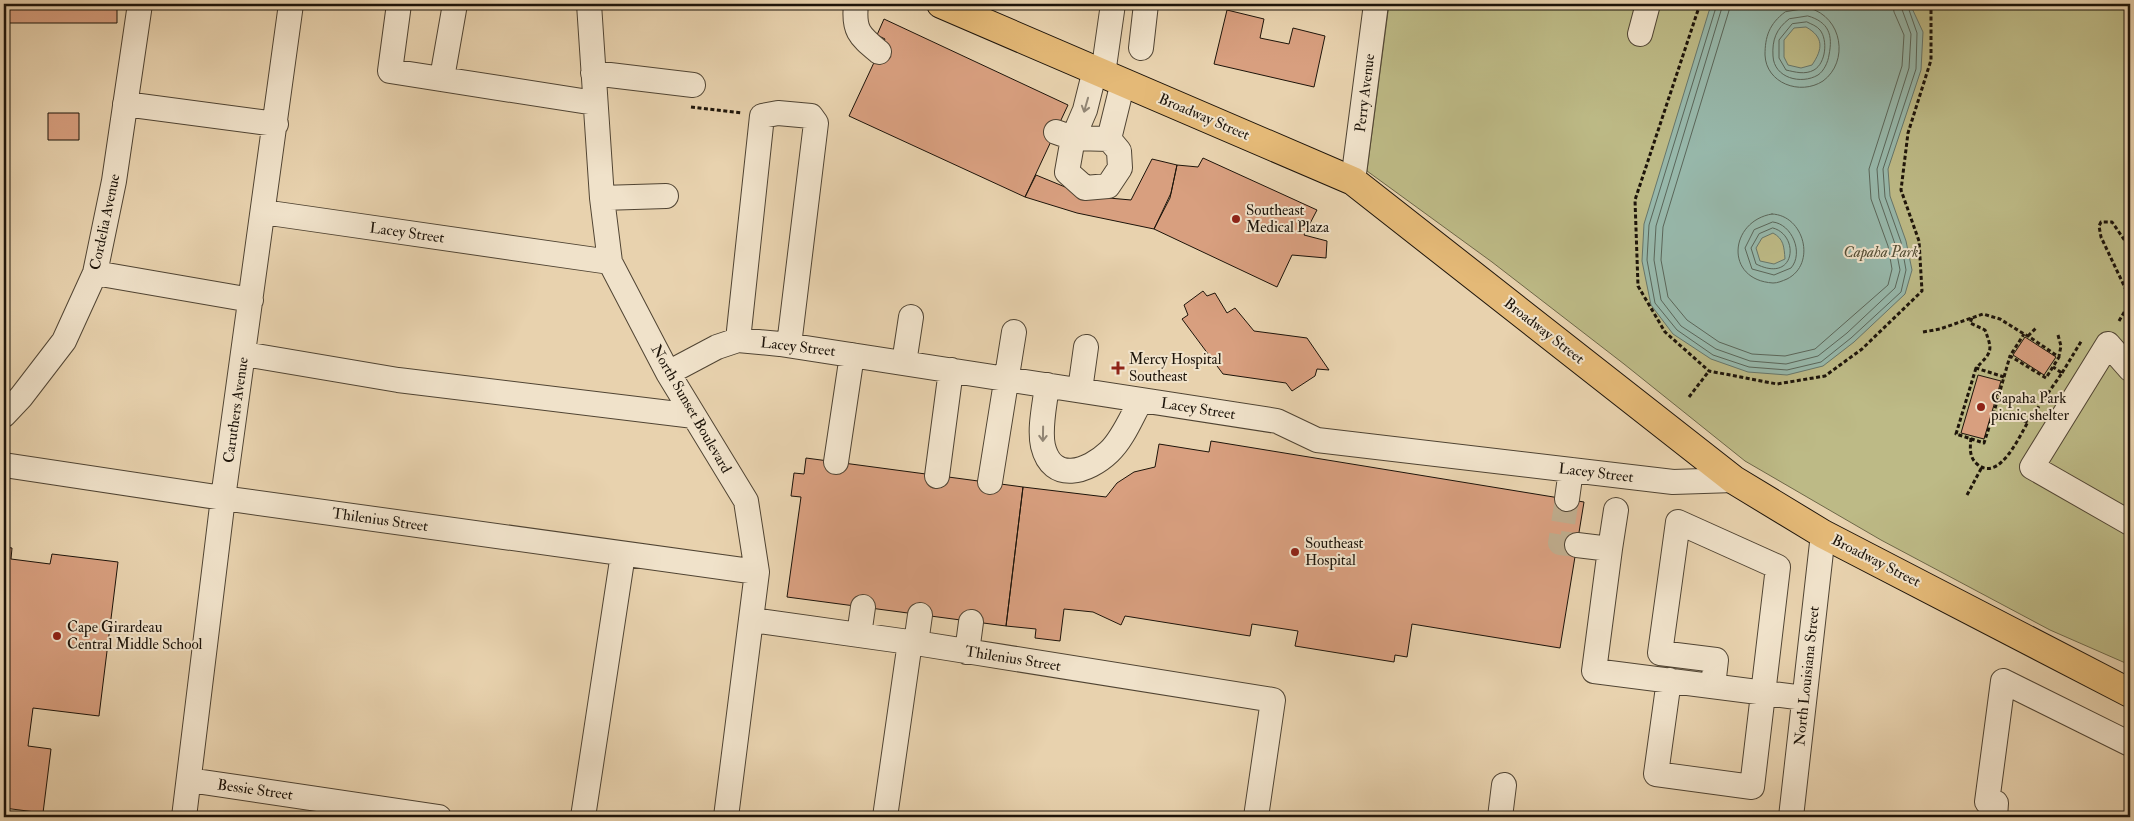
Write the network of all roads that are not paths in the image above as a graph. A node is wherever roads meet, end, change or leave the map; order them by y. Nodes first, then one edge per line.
1 (140, 4) edge
2 (291, 4) edge
3 (399, 4) edge
4 (455, 4) edge
5 (589, 4) edge
6 (856, 4) edge
7 (941, 4) edge
8 (1113, 4) edge
9 (1146, 4) edge
10 (1376, 4) edge
11 (1648, 4) edge
12 (1640, 34) dead end
13 (1141, 48) dead end
14 (879, 52) dead end
15 (593, 73) junction
16 (1107, 75) junction
17 (442, 78) junction
18 (690, 96) road end
19 (595, 103) junction
20 (125, 104) junction
21 (276, 124) junction
22 (1065, 135) junction
23 (1109, 139) junction
24 (1353, 181) junction
25 (666, 196) dead end
26 (602, 198) junction
27 (263, 212) junction
28 (610, 262) junction
29 (95, 273) junction
30 (251, 300) junction
31 (911, 317) dead end
32 (1014, 332) dead end
33 (738, 340) junction
34 (789, 345) junction
35 (1086, 347) dead end
36 (244, 354) junction
37 (852, 355) junction
38 (904, 363) junction
39 (2130, 368) edge
40 (951, 370) junction
41 (668, 373) junction
42 (1005, 380) junction
43 (1047, 385) junction
44 (1080, 390) junction
45 (1141, 400) junction
46 (4, 415) edge
47 (694, 416) junction
48 (836, 462) dead end
49 (4, 465) edge
50 (1571, 470) junction
51 (937, 476) dead end
52 (1734, 480) junction
53 (990, 482) dead end
54 (223, 498) junction
55 (1567, 499) tunnel mouth
56 (1616, 510) dead end
57 (2130, 523) edge
58 (1823, 534) junction
59 (1576, 552) tunnel mouth
60 (622, 554) junction
61 (1609, 557) junction
62 (758, 572) junction
63 (863, 607) dead end
64 (920, 615) dead end
65 (752, 620) junction
66 (971, 622) dead end
67 (859, 635) junction
68 (913, 643) junction
69 (966, 652) junction
70 (1669, 680) junction
71 (1713, 686) junction
72 (1765, 693) junction
73 (2130, 693) edge
74 (1804, 698) junction
75 (2130, 744) edge
76 (189, 780) junction
77 (1504, 785) dead end
78 (184, 817) edge
79 (438, 817) edge
80 (583, 817) edge
81 (726, 817) edge
82 (885, 817) edge
83 (1256, 817) edge
84 (1500, 817) edge
85 (1791, 817) edge
86 (1995, 817) edge

1 - 20 street, Cordelia Avenue
2 - 21 street, Caruthers Avenue
3 - 17 street
4 - 17 street
5 - 15 street, North Sunset Boulevard
6 - 14 street
7 - 16 main road, Broadway Street
8 - 16 street
9 - 13 street
10 - 24 street, Perry Avenue
11 - 12 street
15 - 18 street
15 - 19 street, North Sunset Boulevard
16 -> 22 street
16 - 23 street
16 - 24 main road, Broadway Street
17 - 19 street
19 - 26 street, North Sunset Boulevard
20 - 21 street
20 - 29 street, Cordelia Avenue
21 - 27 street, Caruthers Avenue
22 - 23 street
22 - 23 street
24 - 52 main road, Broadway Street
25 - 26 street
26 - 28 street, North Sunset Boulevard
27 - 28 street, Lacey Street
27 - 30 street, Caruthers Avenue
28 - 41 street, North Sunset Boulevard
29 - 30 street
29 - 46 street, Cordelia Avenue
30 - 36 street, Caruthers Avenue
31 - 38 street
32 - 42 street
33 - 34 street, Lacey Street
33 - 34 street
33 - 41 street, Lacey Street
34 - 37 street, Lacey Street
35 - 44 street
36 - 47 street
36 - 54 street, Caruthers Avenue
37 - 38 street, Lacey Street
37 - 48 street
38 - 40 street, Lacey Street
39 - 57 street
40 - 42 street, Lacey Street
40 - 51 street
41 - 47 street, North Sunset Boulevard
42 - 43 street, Lacey Street
42 - 53 street
43 - 44 street, Lacey Street
43 -> 45 street
44 - 45 street, Lacey Street
45 - 50 street, Lacey Street
47 - 62 street, North Sunset Boulevard
49 - 54 street, Thilenius Street
50 - 52 street, Lacey Street
50 - 55 street
52 - 58 main road, Broadway Street
54 - 60 street, Thilenius Street
54 - 76 street, Caruthers Avenue
56 - 61 street
58 - 73 main road, Broadway Street
58 - 74 street, North Louisiana Street
59 - 61 street
60 - 62 street, Thilenius Street
60 - 80 street
61 - 70 street
62 - 65 street, North Sunset Boulevard
63 - 67 street
64 - 68 street
65 - 67 street, Thilenius Street
65 - 81 street, North Sunset Boulevard
66 - 69 street
67 - 68 street, Thilenius Street
68 - 69 street, Thilenius Street
68 - 82 street
69 - 83 street, Thilenius Street
70 - 71 street
70 - 72 street
71 - 72 street
71 - 72 street
72 - 74 street
74 - 85 street, North Louisiana Street
75 - 86 street
76 - 78 street, Caruthers Avenue
76 - 79 street, Bessie Street
77 - 84 street

